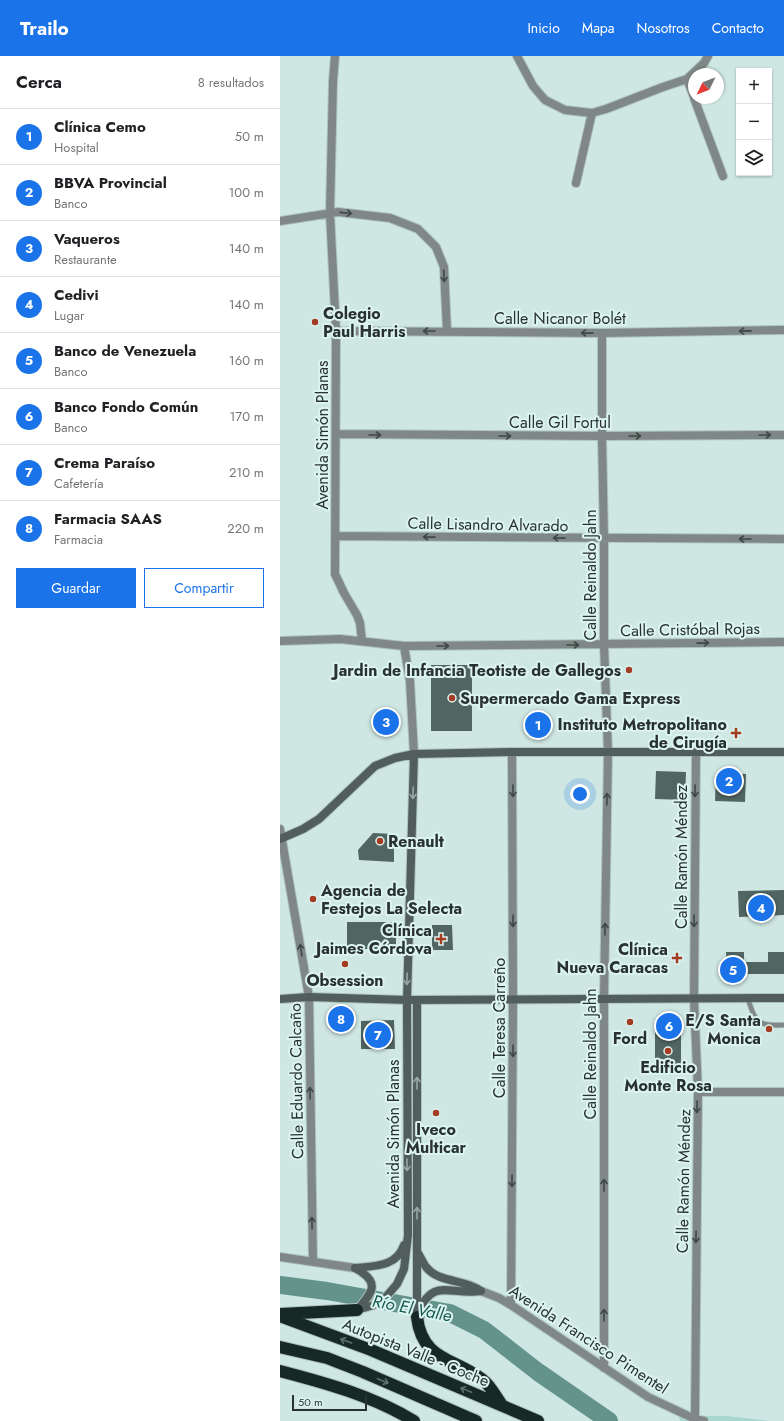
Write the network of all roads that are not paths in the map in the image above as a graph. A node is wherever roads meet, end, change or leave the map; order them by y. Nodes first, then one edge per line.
1 (335, 56) edge
2 (517, 56) edge
3 (708, 56) edge
4 (687, 79) joint
5 (696, 104) edge
6 (592, 113) junction
7 (723, 176) dead end
8 (576, 183) dead end
9 (330, 213) junction
10 (280, 221) edge
11 (784, 330) edge
12 (336, 331) junction
13 (447, 331) junction
14 (602, 333) junction
15 (336, 434) junction
16 (784, 435) edge
17 (602, 436) junction
18 (336, 536) junction
19 (604, 539) junction
20 (784, 539) edge
21 (280, 641) edge
22 (362, 641) junction
23 (784, 642) edge
24 (604, 644) junction
25 (404, 646) junction
26 (512, 752) junction
27 (608, 752) junction
28 (696, 752) junction
29 (784, 752) edge
30 (414, 754) junction
31 (280, 829) edge
32 (281, 839) edge
33 (309, 997) junction
34 (784, 998) edge
35 (280, 999) edge
36 (513, 999) junction
37 (604, 999) junction
38 (694, 999) junction
39 (748, 999) junction
40 (407, 1000) junction
41 (416, 1000) junction
42 (784, 1025) edge
43 (698, 1092) junction
44 (784, 1092) edge
45 (408, 1235) junction
46 (418, 1252) junction
47 (280, 1257) edge
48 (313, 1262) junction
49 (355, 1268) junction
50 (481, 1291) junction
51 (511, 1305) junction
52 (357, 1310) junction
53 (280, 1315) edge
54 (417, 1317) junction
55 (280, 1347) edge
56 (604, 1368) junction
57 (280, 1371) edge
58 (502, 1405) junction
59 (695, 1419) junction
60 (414, 1421) edge
61 (476, 1421) edge
62 (538, 1421) edge
63 (704, 1421) edge

1 - 9 street, Avenida Simón Planas
2 - 6 street
3 - 4 street
4 - 6 street
5 - 7 street
6 - 8 street
9 - 10 street
9 - 12 street, Avenida Simón Planas
9 -> 13 street
11 -> 14 street, Calle Nicanor Bolét
13 -> 12 street, Calle Nicanor Bolét
12 - 15 street, Avenida Simón Planas
14 -> 13 street, Calle Nicanor Bolét
14 - 17 street, Calle Reinaldo Jahn
15 -> 17 street, Calle Gil Fortul
15 - 18 street, Avenida Simón Planas
17 -> 16 street, Calle Gil Fortul
17 - 19 street, Calle Reinaldo Jahn
19 -> 18 street, Calle Lisandro Alvarado
18 - 22 street, Avenida Simón Planas
20 -> 19 street, Calle Lisandro Alvarado
19 - 24 street, Calle Reinaldo Jahn
21 - 22 street, Calle Cristóbal Rojas
22 - 25 street, Calle Cristóbal Rojas
24 -> 23 street, Calle Cristóbal Rojas
25 -> 24 street, Calle Cristóbal Rojas
24 - 27 street, Calle Reinaldo Jahn
25 - 30 street, Avenida Simón Planas
26 - 27 street
26 - 30 street
26 -> 36 street, Calle Teresa Carreño
27 - 28 street
37 -> 27 street, Calle Reinaldo Jahn
28 - 29 street
28 -> 38 street, Calle Ramón Méndez
30 - 32 street
30 -> 40 street, Avenida Simón Planas
31 - 32 street, Calle Eduardo Calcaño
33 -> 32 street, Calle Eduardo Calcaño
33 - 35 street
33 - 40 street
48 -> 33 street, Calle Eduardo Calcaño
34 - 39 street
36 - 37 street
36 - 41 street
36 -> 51 street, Calle Teresa Carreño
37 - 38 street
56 -> 37 street, Calle Reinaldo Jahn
38 - 39 street
38 - 43 street, Calle Ramón Méndez
39 - 42 lane
40 - 41 street
40 -> 45 street, Avenida Simón Planas
46 -> 41 street, Avenida Simón Planas
43 - 44 street
43 -> 59 street, Calle Ramón Méndez
45 - 49 street
45 - 52 street, Avenida Simón Planas
46 - 50 street
46 - 54 street, Avenida Simón Planas
47 - 48 street
48 - 49 street
49 - 52 street
50 - 51 street, Avenida Francisco Pimentel
50 - 54 street
51 - 56 street, Avenida Francisco Pimentel
52 - 53 highway
58 -> 53 highway, Autopista Valle - Coche
54 - 58 highway
55 -> 61 highway
56 - 59 street, Avenida Francisco Pimentel
57 - 60 highway
58 - 62 highway, Autopista Valle - Coche
59 - 63 street, Avenida Francisco Pimentel

